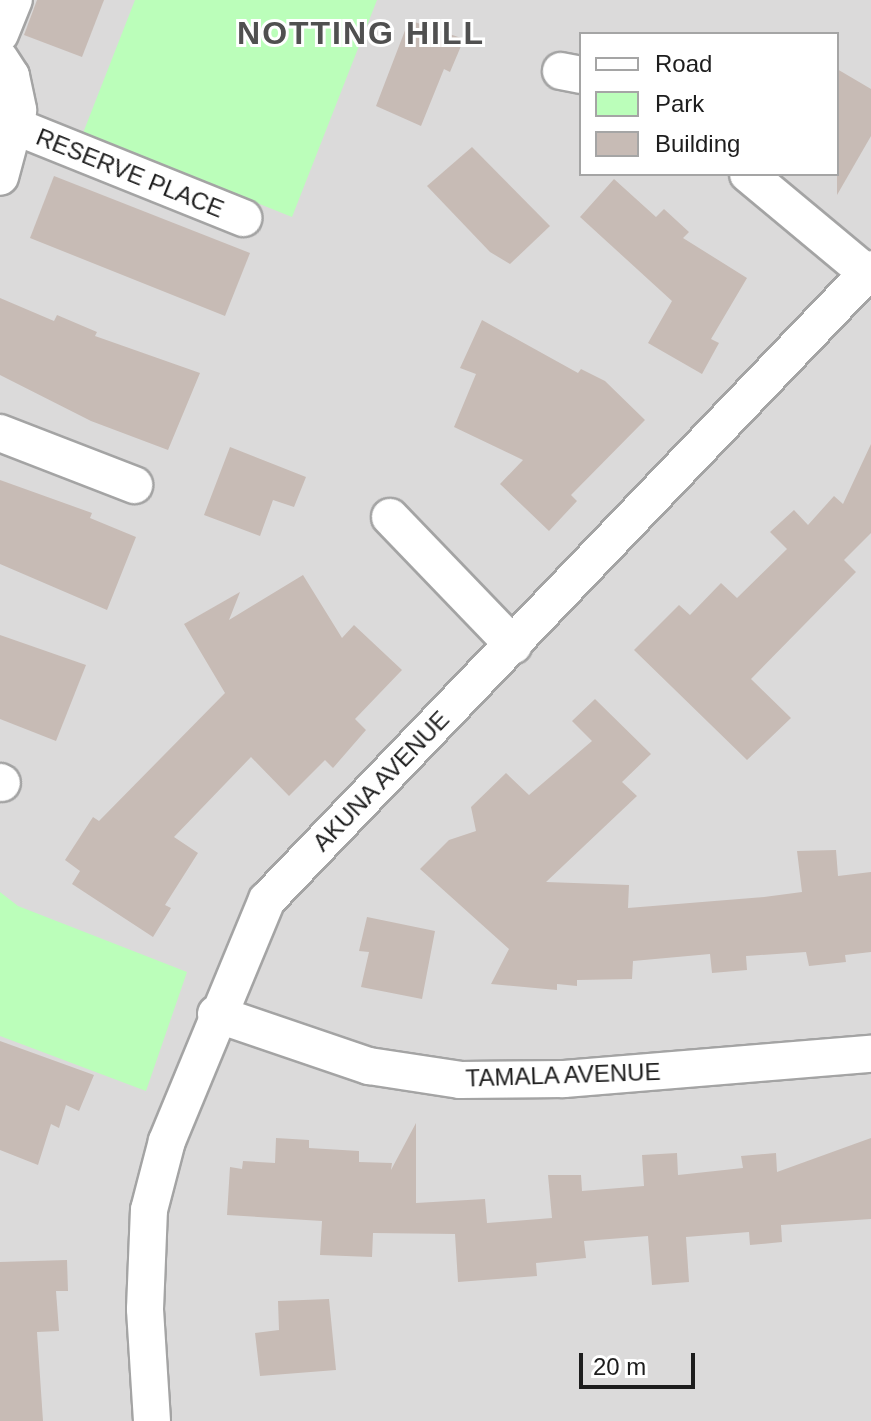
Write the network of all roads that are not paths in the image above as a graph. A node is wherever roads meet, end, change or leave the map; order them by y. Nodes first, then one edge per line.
1 (14, 0) edge
2 (0, 34) edge
3 (0, 59) edge
4 (17, 127) junction
5 (750, 176) edge
6 (0, 177) edge
7 (243, 218) dead end
8 (869, 271) edge
9 (0, 433) edge
10 (134, 485) dead end
11 (390, 517) dead end
12 (513, 645) junction
13 (216, 1014) junction
14 (871, 1054) edge
15 (152, 1421) edge

1 - 2 street
3 - 4 street
4 - 6 street
4 - 7 street, RESERVE PLACE
5 - 8 street
8 - 12 street, AKUNA AVENUE
9 - 10 street
11 - 12 street
12 - 13 street, AKUNA AVENUE
13 - 14 street, TAMALA AVENUE
13 - 15 street, AKUNA AVENUE

